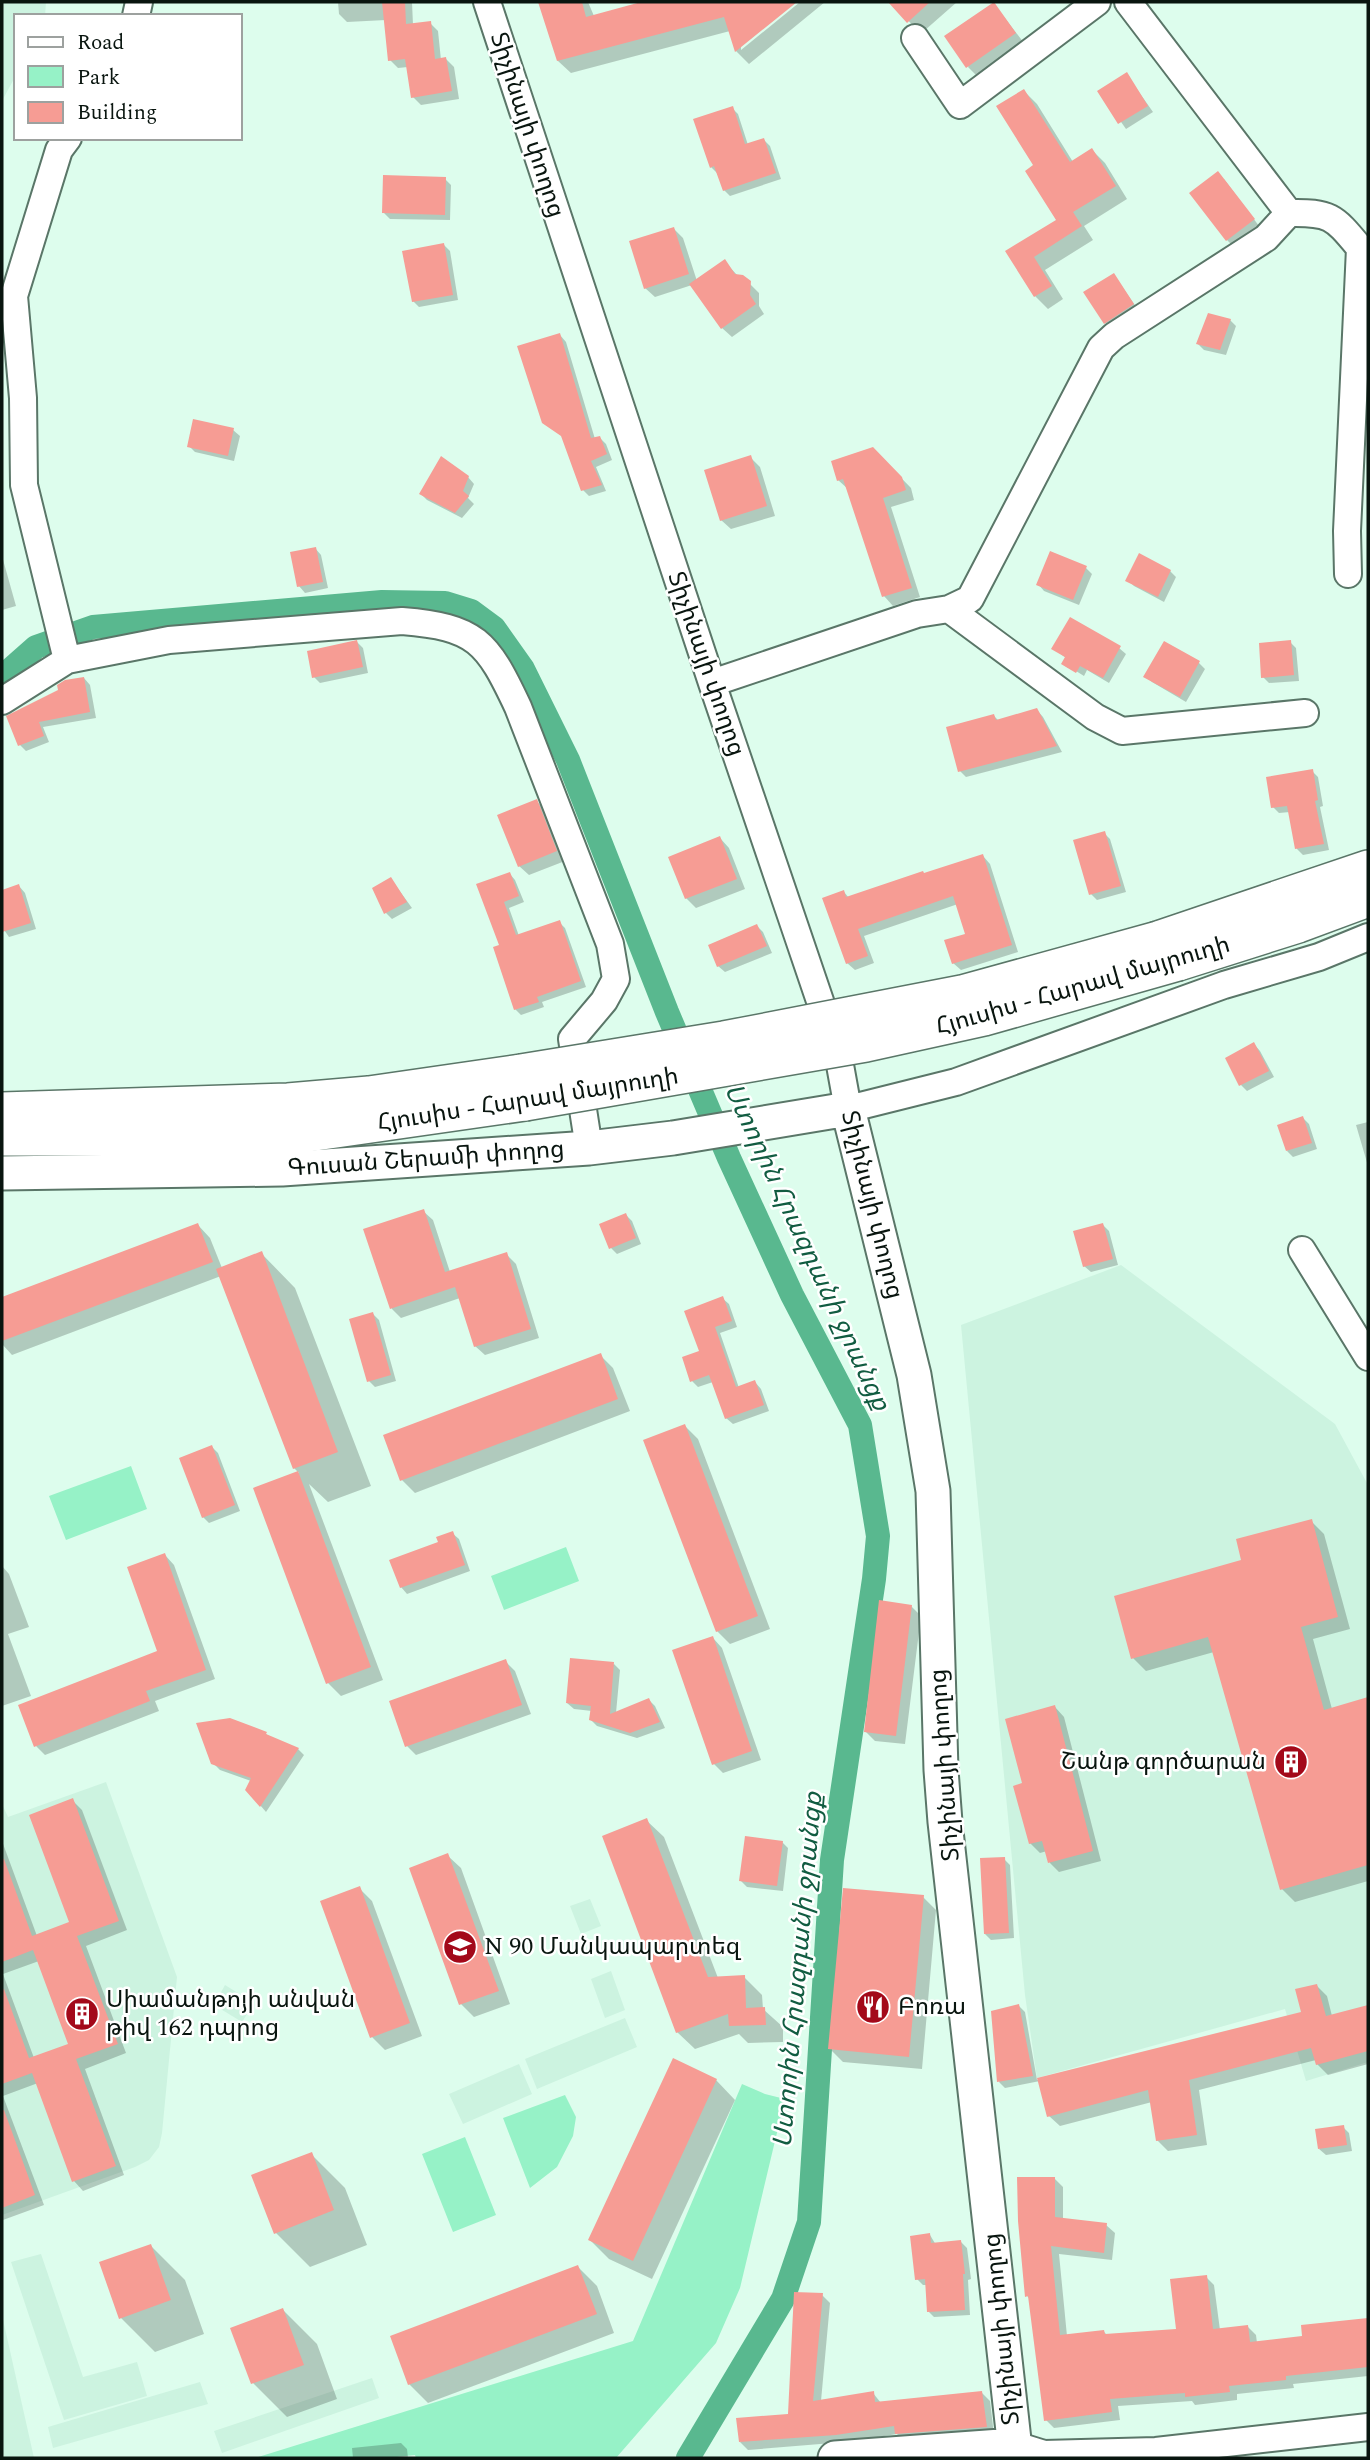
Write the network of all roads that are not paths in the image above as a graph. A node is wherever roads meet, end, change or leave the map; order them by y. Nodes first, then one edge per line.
1 (487, 2) edge
2 (1097, 2) edge
3 (1128, 2) edge
4 (915, 38) dead end
5 (66, 140) edge
6 (1289, 213) junction
7 (8, 302) edge
8 (1348, 573) dead end
9 (949, 609) junction
10 (65, 655) junction
11 (712, 683) junction
12 (2, 701) edge
13 (1305, 713) dead end
14 (1368, 869) edge
15 (1368, 898) edge
16 (1368, 937) edge
17 (1168, 951) junction
18 (523, 1088) junction
19 (848, 1109) junction
20 (2, 1111) edge
21 (2, 1138) edge
22 (589, 1148) junction
23 (2, 1173) edge
24 (1302, 1250) dead end
25 (1368, 1357) edge
26 (1368, 2427) edge
27 (1028, 2454) edge
28 (835, 2458) edge

1 - 11 street, Տիչինայի փողոց
2 - 4 street
3 - 6 street
5 - 7 street
6 - 8 street
6 - 9 street
7 - 10 street
9 - 11 street
9 - 13 street
10 - 12 street
10 - 22 street
11 - 19 street, Տիչինայի փողոց
14 - 17 highway, Հյուսիս - Հարավ մայրուղի
15 - 17 highway, Հյուսիս - Հարավ մայրուղի
16 - 19 street
17 - 18 highway, Հյուսիս - Հարավ մայրուղի, bridge
18 - 20 highway, Հյուսիս - Հարավ մայրուղի
18 - 21 highway, Հյուսիս - Հարավ մայրուղի
19 - 22 main road, Գուսան Շերամի փողոց
19 - 27 main road, Տիչինայի փողոց
22 - 23 main road, Գուսան Շերամի փողոց
24 - 25 street
26 - 27 street
27 - 28 main road

